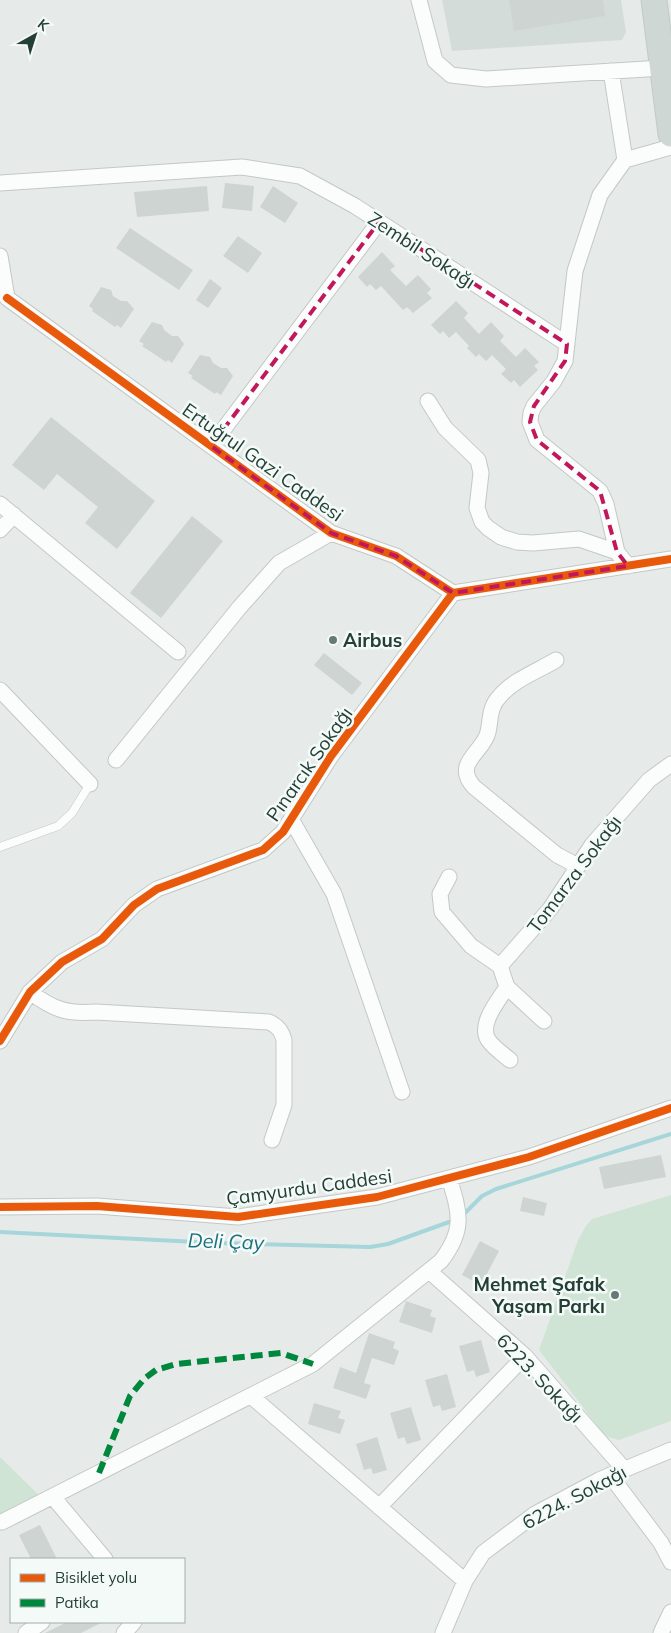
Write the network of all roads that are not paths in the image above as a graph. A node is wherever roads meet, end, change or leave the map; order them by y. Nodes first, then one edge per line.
1 (419, 0) edge
2 (654, 0) edge
3 (662, 68) junction
4 (611, 71) junction
5 (671, 134) edge
6 (671, 147) edge
7 (626, 160) junction
8 (0, 183) edge
9 (379, 222) junction
10 (0, 256) edge
11 (4, 302) edge
12 (567, 344) junction
13 (428, 401) dead end
14 (211, 446) junction
15 (0, 504) edge
16 (14, 515) junction
17 (0, 530) edge
18 (331, 533) junction
19 (617, 552) junction
20 (671, 559) edge
21 (628, 566) junction
22 (453, 593) junction
23 (178, 652) dead end
24 (556, 660) dead end
25 (0, 690) edge
26 (116, 760) dead end
27 (671, 764) edge
28 (90, 784) joint
29 (291, 819) junction
30 (0, 847) edge
31 (578, 866) junction
32 (449, 877) dead end
33 (500, 966) junction
34 (507, 987) junction
35 (30, 992) junction
36 (544, 1021) dead end
37 (0, 1041) edge
38 (510, 1060) dead end
39 (402, 1092) dead end
40 (671, 1108) edge
41 (272, 1140) dead end
42 (449, 1178) junction
43 (0, 1207) edge
44 (429, 1271) junction
45 (525, 1356) junction
46 (251, 1396) junction
47 (671, 1450) edge
48 (618, 1472) junction
49 (53, 1496) junction
50 (379, 1506) junction
51 (2, 1522) dead end
52 (104, 1558) edge
53 (671, 1562) edge
54 (465, 1581) junction
55 (671, 1612) edge
56 (41, 1623) edge
57 (133, 1623) edge
58 (26, 1633) edge
59 (124, 1633) edge
60 (443, 1633) edge
61 (661, 1633) edge

1 - 4 street
2 - 3 main road
3 - 4 street
3 - 5 main road
4 - 7 street
6 - 7 street
7 - 12 street
8 - 9 street, Zembil Sokağı
9 - 12 street, Zembil Sokağı
9 - 14 street
10 - 11 street
11 - 14 street, Ertuğrul Gazi Caddesi
12 - 19 street
13 - 19 street
14 - 18 street, Ertuğrul Gazi Caddesi
15 - 16 street
16 - 17 street
16 - 23 street
18 - 22 street, Ertuğrul Gazi Caddesi
18 - 26 street
19 - 21 street
20 - 21 street
21 - 22 street
22 - 29 street, Pınarcık Sokağı
24 - 31 street
25 - 28 street
27 - 31 street, Tomarza Sokağı
28 - 30 lane
29 - 35 street, Pınarcık Sokağı
29 - 39 street
31 - 33 street, Tomarza Sokağı
32 - 33 street
33 - 34 street
34 - 36 street
34 - 38 street
35 - 37 street, Pınarcık Sokağı
35 - 41 street
40 - 42 street, Çamyurdu Caddesi
42 - 43 street, Çamyurdu Caddesi
42 - 44 street
44 - 45 street, 6223. Sokağı
44 - 46 street
45 - 48 street, 6223. Sokağı
45 - 50 street
46 - 49 street
46 - 50 street
47 - 48 street, 6224. Sokağı
48 - 53 street, 6223. Sokağı
48 - 54 street, 6224. Sokağı
49 - 51 street
49 - 52 street
50 - 54 street
54 - 60 street, 6224. Sokağı
55 - 61 street
56 - 58 street
57 - 59 street

